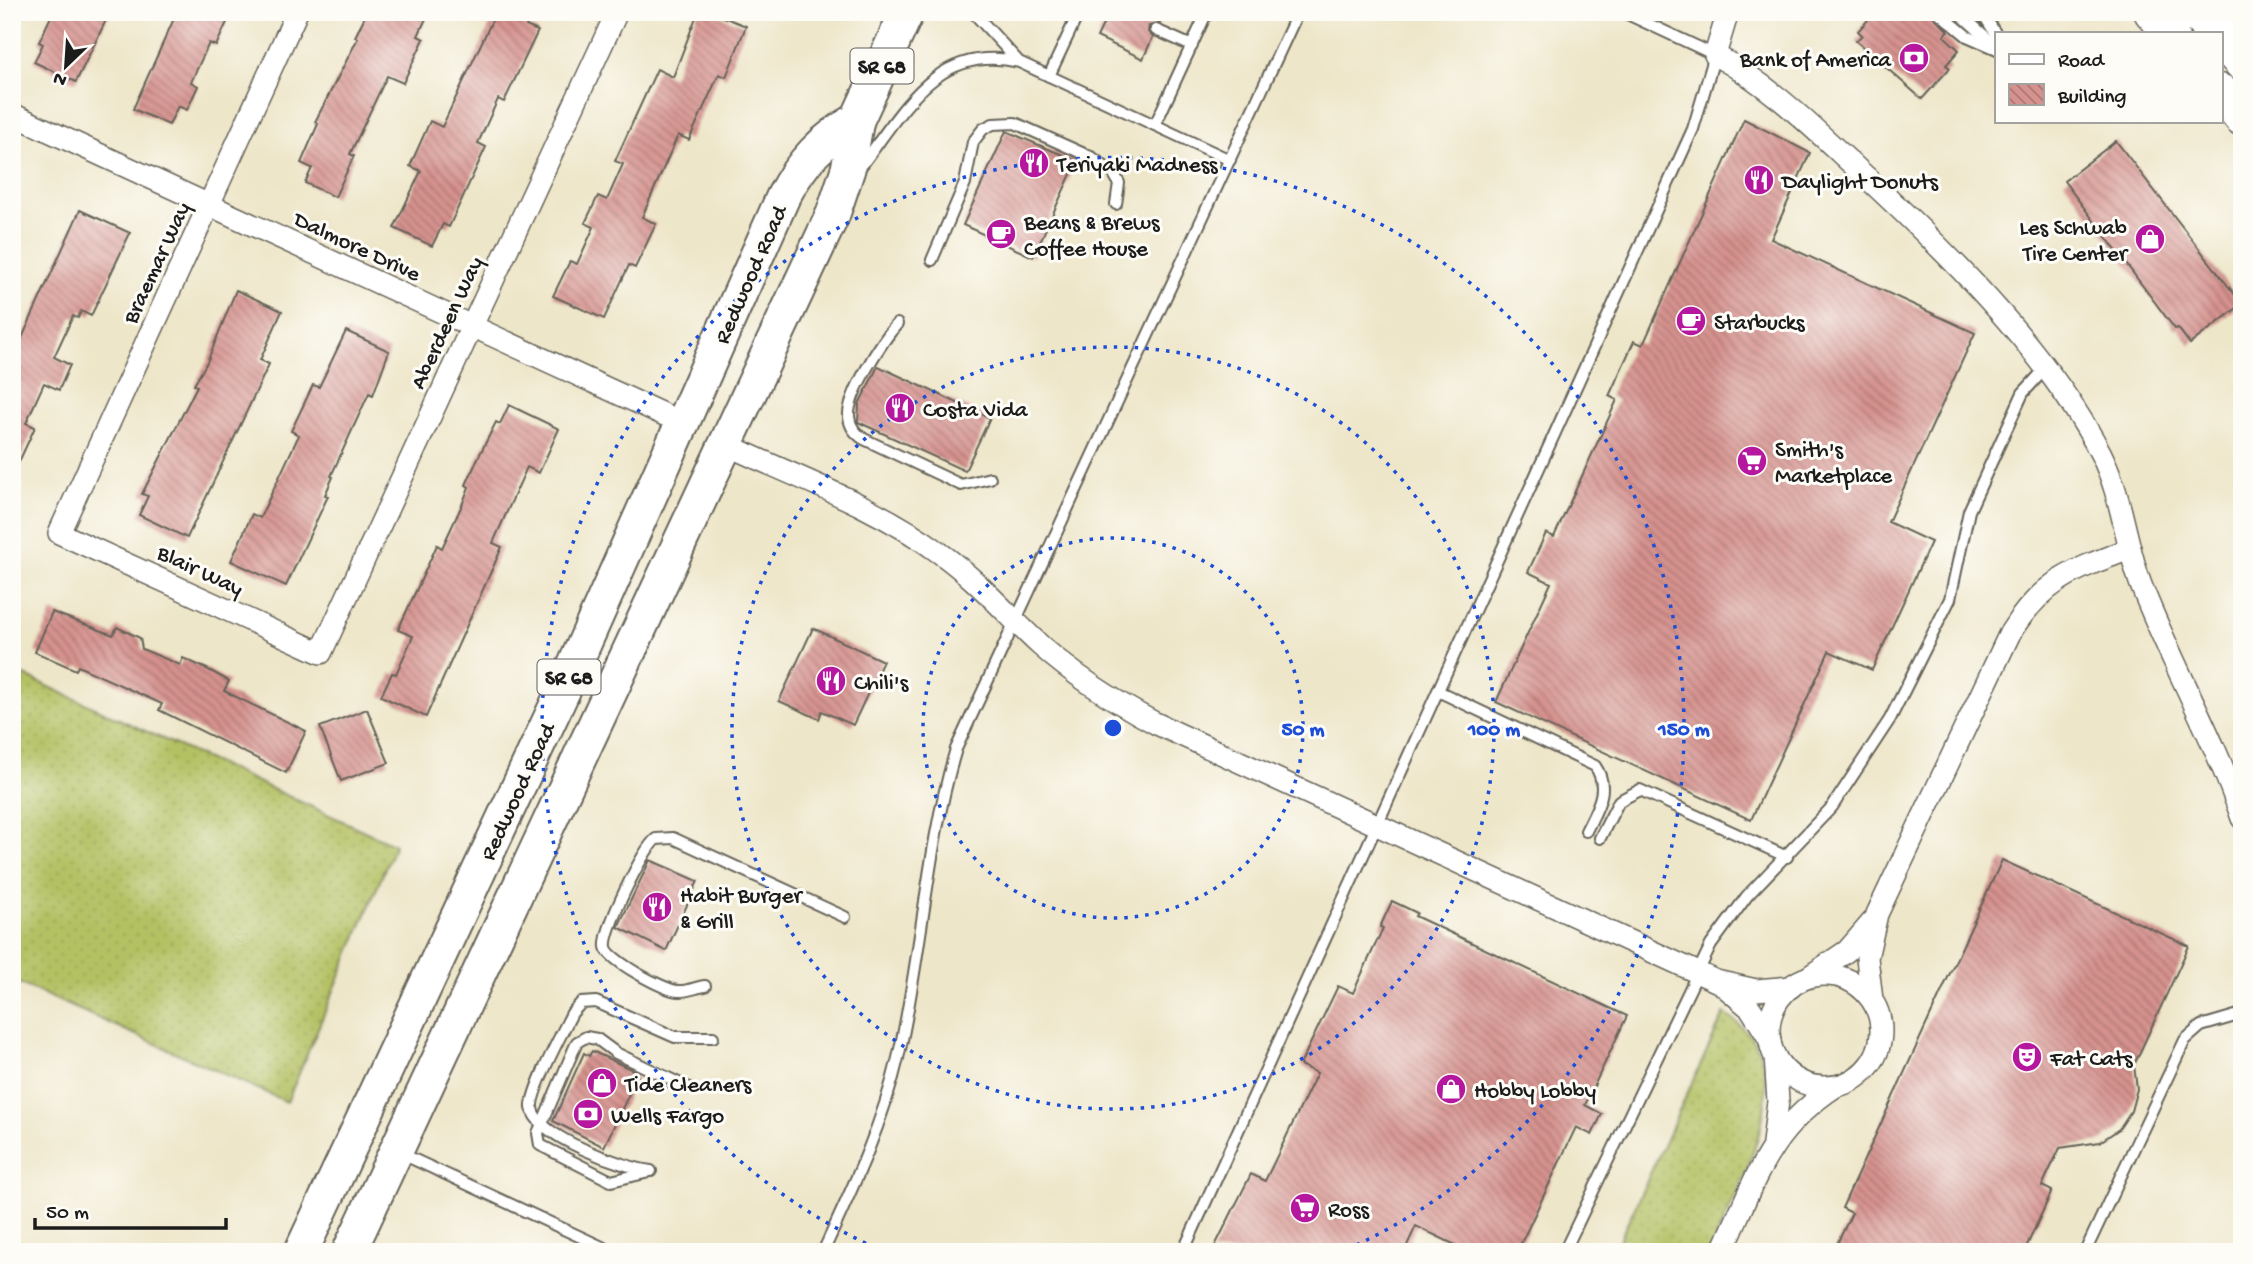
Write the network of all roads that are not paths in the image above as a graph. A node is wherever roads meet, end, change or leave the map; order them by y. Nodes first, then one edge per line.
1 (298, 12) edge
2 (617, 12) edge
3 (907, 12) edge
4 (973, 12) edge
5 (1079, 12) edge
6 (1208, 12) edge
7 (1298, 12) edge
8 (1623, 12) edge
9 (1655, 12) edge
10 (1728, 12) edge
11 (1938, 12) edge
12 (1958, 12) edge
13 (1982, 12) edge
14 (2152, 12) edge
15 (2195, 12) edge
16 (2231, 12) edge
17 (1649, 24) junction
18 (2242, 25) edge
19 (1156, 30) dead end
20 (2170, 32) edge
21 (2213, 32) edge
22 (1995, 33) edge
23 (2222, 41) edge
24 (1192, 46) junction
25 (1995, 46) edge
26 (1995, 47) edge
27 (1715, 55) junction
28 (1019, 62) junction
29 (2242, 63) edge
30 (1049, 76) junction
31 (2222, 93) edge
32 (12, 114) edge
33 (2242, 118) edge
34 (858, 120) junction
35 (1155, 125) junction
36 (1230, 160) junction
37 (841, 192) junction
38 (1116, 204) dead end
39 (209, 205) junction
40 (932, 260) dead end
41 (897, 324) dead end
42 (472, 326) junction
43 (2044, 370) junction
44 (682, 424) junction
45 (727, 445) junction
46 (990, 478) dead end
47 (59, 533) joint
48 (2130, 549) junction
49 (1017, 622) junction
50 (321, 653) joint
51 (1440, 692) junction
52 (2242, 818) edge
53 (1378, 826) junction
54 (1586, 831) dead end
55 (1600, 838) dead end
56 (1787, 857) junction
57 (1877, 914) junction
58 (845, 917) dead end
59 (1696, 972) junction
60 (1716, 981) junction
61 (1799, 982) junction
62 (705, 986) dead end
63 (1872, 1000) junction
64 (2242, 1014) edge
65 (713, 1037) dead end
66 (1772, 1047) junction
67 (1836, 1086) junction
68 (689, 1088) dead end
69 (541, 1125) junction
70 (1773, 1143) junction
71 (396, 1151) junction
72 (301, 1252) edge
73 (349, 1252) edge
74 (480, 1252) edge
75 (502, 1252) edge
76 (614, 1252) edge
77 (823, 1252) edge
78 (1184, 1252) edge
79 (1564, 1252) edge
80 (1722, 1252) edge
81 (2085, 1252) edge

1 - 39 street, Braemar Way
2 - 42 street, Aberdeen Way
3 - 34 main road, Redwood Road / SR 68
4 - 28 lane
5 - 30 lane
6 - 24 lane
7 - 36 lane
8 - 17 lane
9 - 17 lane
10 - 27 street
11 - 26 lane
12 - 25 lane
13 - 22 lane
14 - 20 highway
15 - 21 highway
16 - 18 highway
17 - 27 lane
19 - 24 lane
23 - 29 highway
24 - 35 lane
27 - 43 street
27 - 51 lane
28 - 30 lane
28 - 37 lane
30 - 35 lane
31 - 33 highway
32 - 39 street, Dalmore Drive
34 - 37 main road, Redwood Road / SR 68
34 - 44 main road, Redwood Road / SR 68
35 - 36 lane
36 - 49 lane
37 - 45 main road, Redwood Road / SR 68
38 - 40 lane
39 - 42 street, Dalmore Drive
39 - 47 street, Braemar Way
41 - 46 lane
42 - 44 street, Dalmore Drive
42 - 50 street, Aberdeen Way
43 - 48 street
43 - 56 lane
44 - 72 main road, Redwood Road / SR 68
45 - 49 street
45 - 71 main road, Redwood Road / SR 68
47 - 50 street, Blair Way
48 - 52 street
48 - 57 street
49 - 53 street
49 - 77 lane
51 - 53 lane
51 - 54 lane
53 - 59 street
53 - 78 lane
55 - 56 lane
56 - 59 lane
57 - 61 street
57 - 63 street
58 - 62 lane
59 - 60 street
59 - 79 lane
60 - 61 street
60 - 66 street
61 - 63 street
61 - 66 street
63 - 67 street
64 - 81 lane
65 - 69 lane
66 - 67 street
66 - 70 street
67 - 70 street
68 - 69 lane
69 - 69 lane
70 - 80 street
71 - 73 main road, Redwood Road / SR 68
71 - 76 lane
74 - 75 lane

